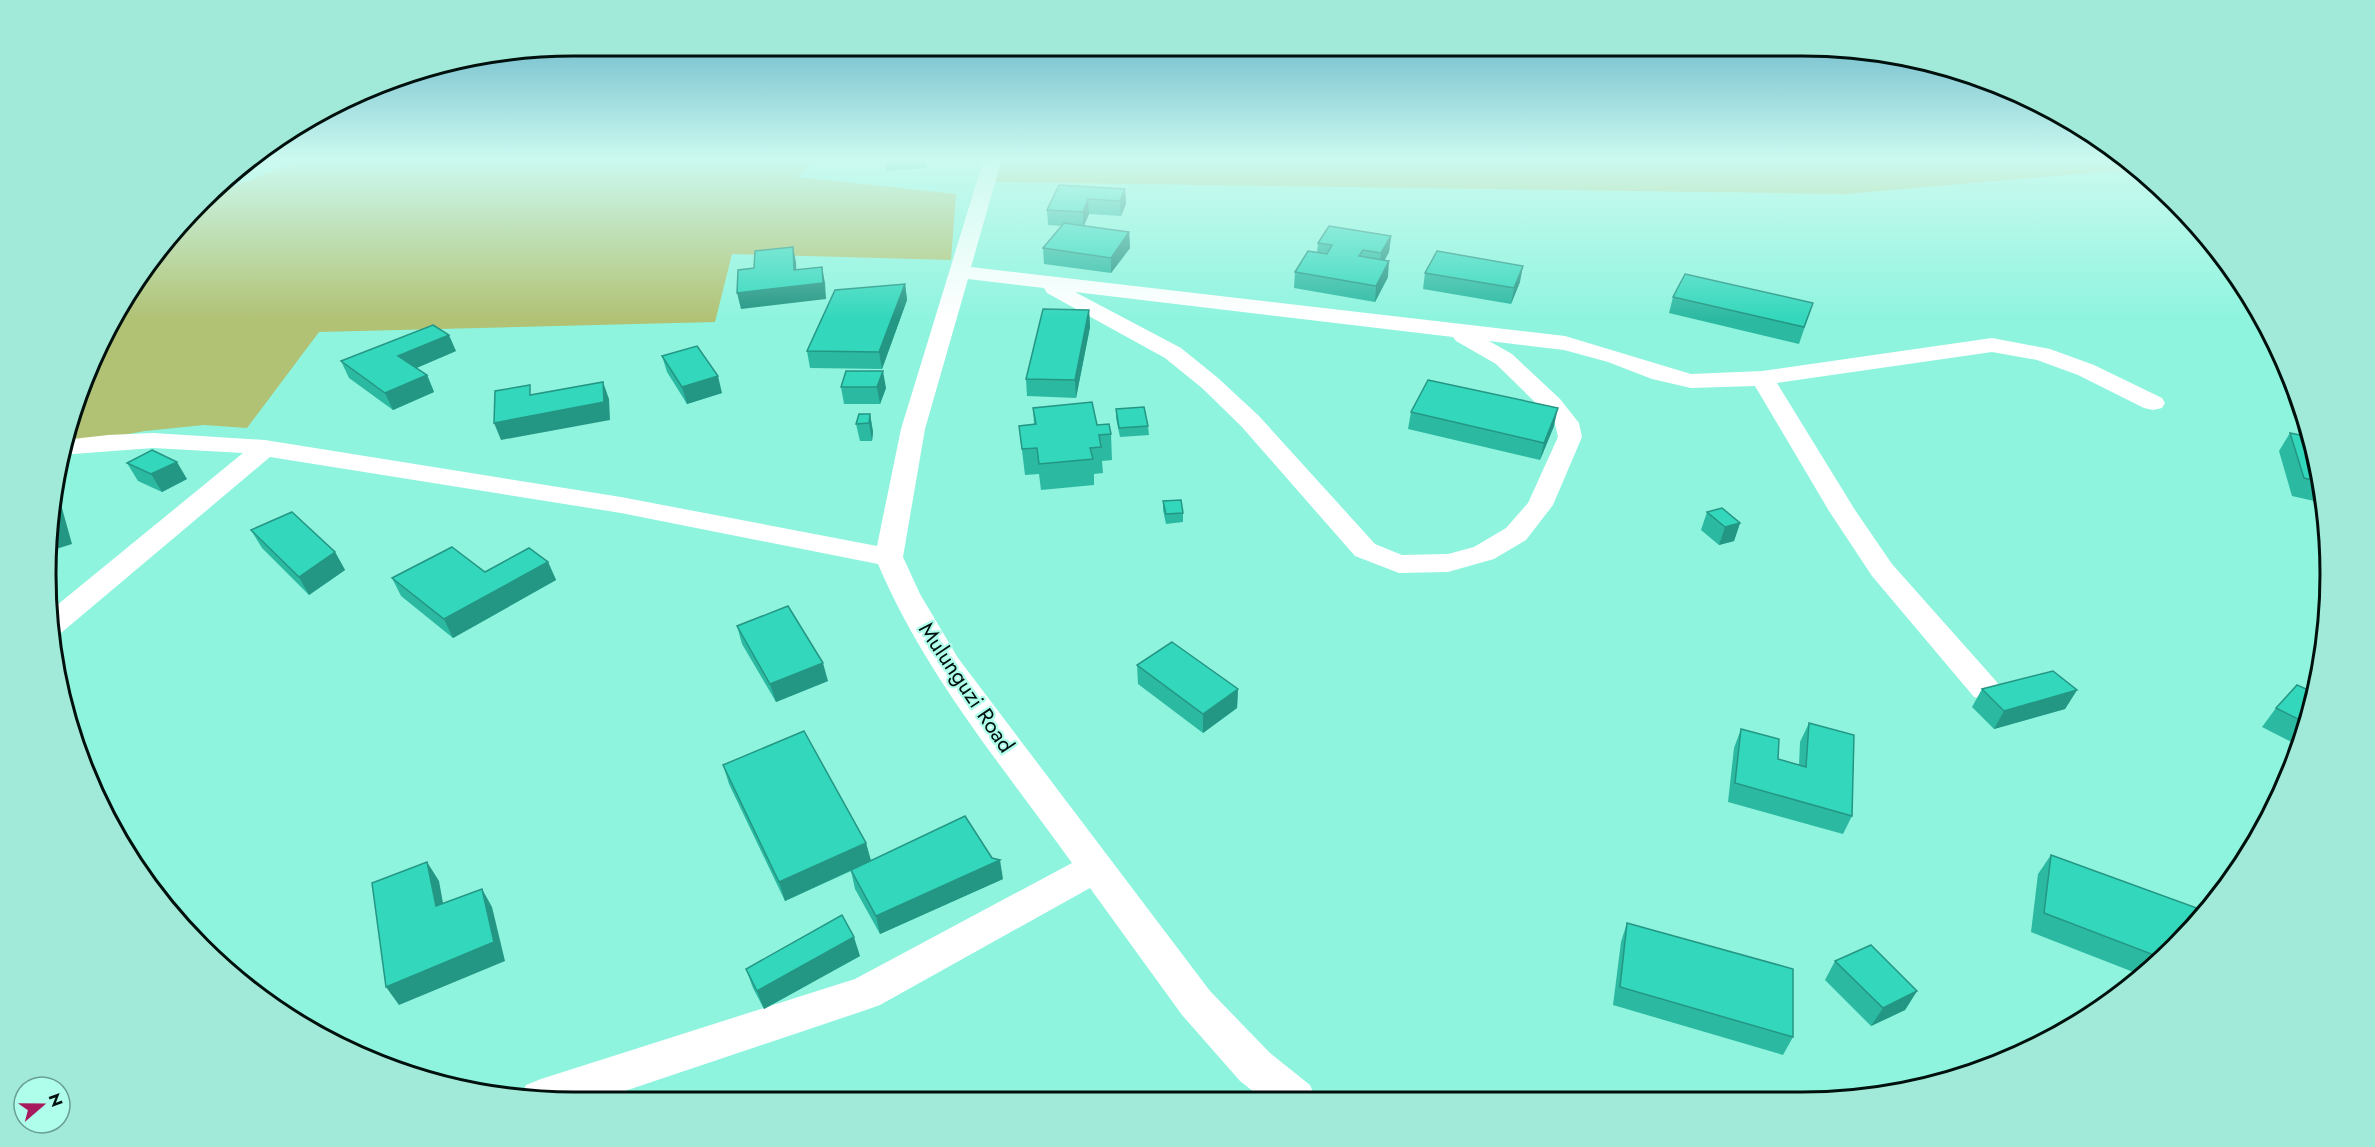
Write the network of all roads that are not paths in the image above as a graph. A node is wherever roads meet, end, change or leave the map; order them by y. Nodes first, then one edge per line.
1 (978, 212) edge
2 (960, 272) junction
3 (1039, 281) junction
4 (1449, 328) junction
5 (1762, 378) junction
6 (2153, 403) dead end
7 (71, 447) edge
8 (265, 448) junction
9 (889, 557) junction
10 (58, 619) edge
11 (1985, 689) edge
12 (1097, 867) junction
13 (566, 1091) edge
14 (1284, 1091) edge

1 - 2 street
2 - 3 street
2 - 9 street
3 - 4 street
3 - 4 street
4 - 5 street
5 - 6 street
5 - 11 street
7 - 8 street
8 - 9 street
8 - 10 street
9 - 12 street, Mulunguzi Road
12 - 13 street
12 - 14 street, Mulunguzi Road

